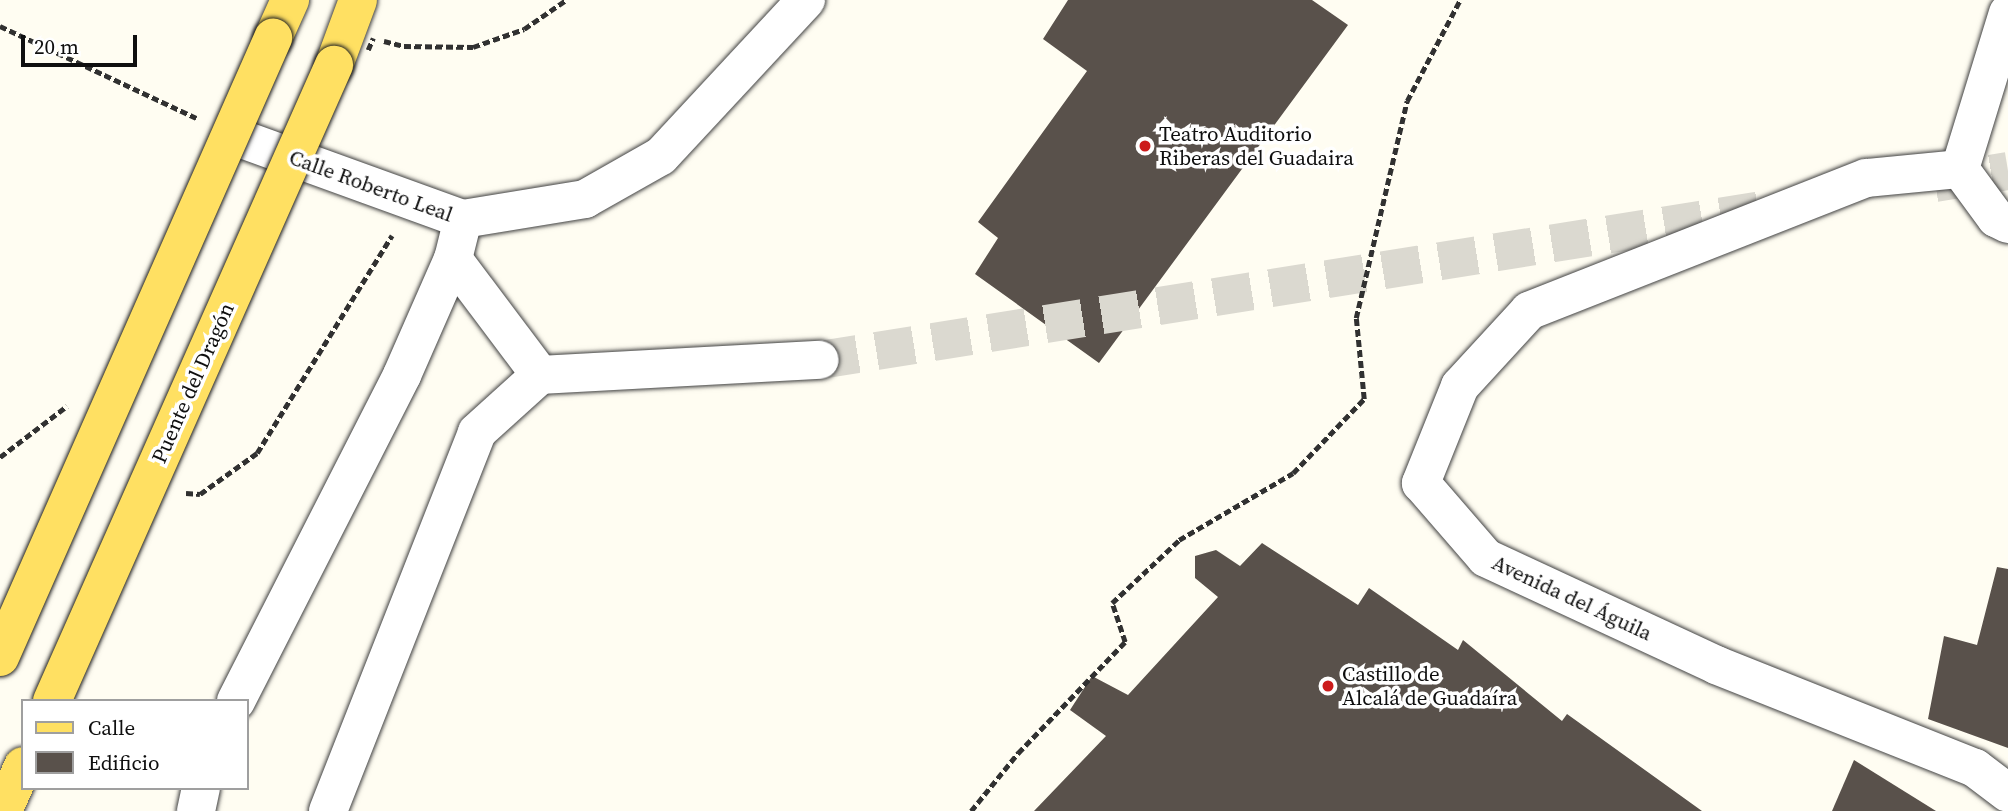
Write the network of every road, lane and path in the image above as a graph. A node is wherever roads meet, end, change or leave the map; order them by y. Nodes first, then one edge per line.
1 (290, 0) edge
2 (566, 0) edge
3 (806, 0) edge
4 (1460, 0) edge
5 (2008, 13) edge
6 (0, 26) edge
7 (346, 32) edge
8 (236, 137) joint
9 (1959, 169) junction
10 (412, 202) junction
11 (463, 219) junction
12 (2008, 224) edge
13 (453, 259) junction
14 (820, 360) tunnel mouth
15 (540, 376) junction
16 (71, 403) dead end
17 (0, 457) edge
18 (181, 492) dead end
19 (0, 657) edge
20 (53, 699) edge
21 (237, 699) edge
22 (21, 770) edge
23 (1991, 775) edge
24 (201, 790) edge
25 (2008, 793) edge
26 (3, 811) edge
27 (196, 811) edge
28 (328, 811) edge
29 (971, 811) edge

1 - 19 main road, bridge
2 - 7 path
3 - 11 street, Calle Roberto Leal
4 - 29 path
5 - 9 street
6 - 8 path
7 - 20 main road, Puente del Dragón, bridge
8 - 10 street, Calle Roberto Leal
9 - 12 street
9 - 23 street, Avenida del Águila
10 - 11 street, Calle Roberto Leal
10 - 18 path
11 - 13 street
13 - 15 street
13 - 21 street
14 - 15 street
15 - 28 street
16 - 17 path
22 - 26 main road
23 - 25 street, Avenida del Águila
24 - 27 street

